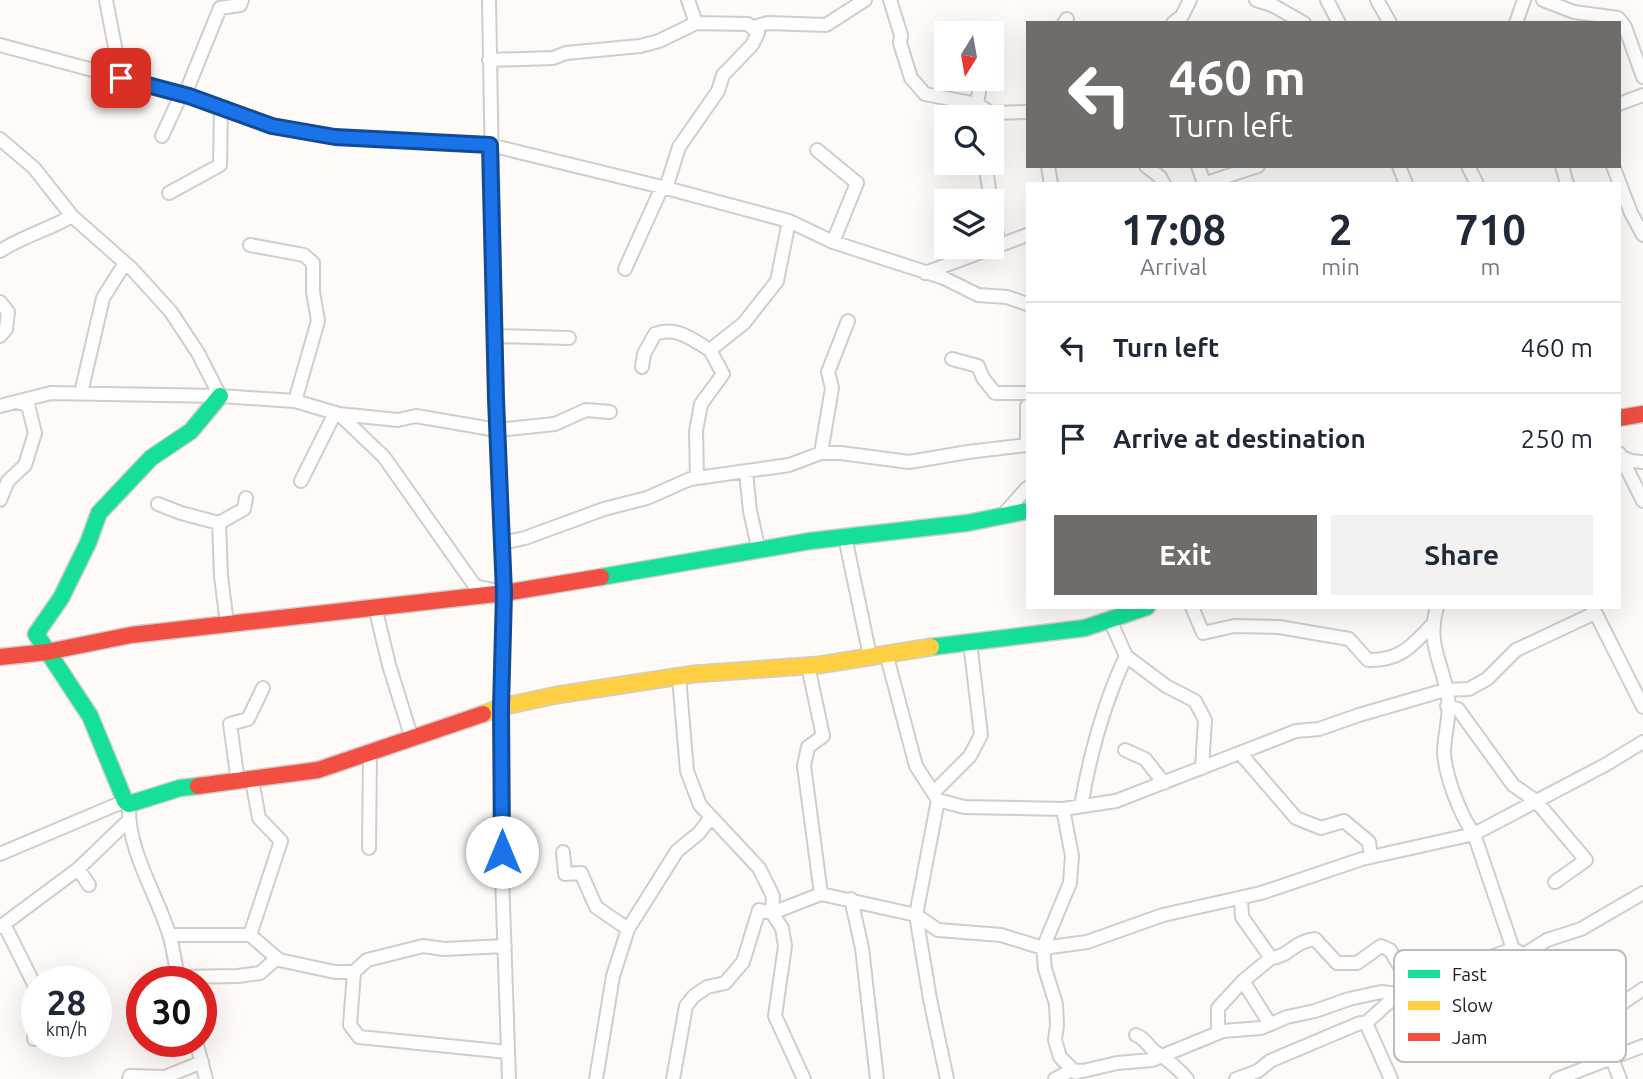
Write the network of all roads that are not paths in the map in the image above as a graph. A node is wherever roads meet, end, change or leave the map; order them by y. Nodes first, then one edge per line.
1 (106, 0) edge
2 (242, 0) edge
3 (489, 0) edge
4 (688, 0) edge
5 (866, 0) edge
6 (890, 0) edge
7 (1189, 0) edge
8 (1256, 0) edge
9 (1326, 0) edge
10 (1377, 0) edge
11 (1524, 0) edge
12 (1543, 0) edge
13 (1176, 21) edge
14 (1300, 21) edge
15 (1338, 21) edge
16 (1389, 21) edge
17 (1517, 21) edge
18 (1620, 21) edge
19 (1621, 22) edge
20 (696, 23) junction
21 (758, 33) junction
22 (0, 45) edge
23 (489, 60) junction
24 (1643, 77) edge
25 (121, 78) junction
26 (980, 91) edge
27 (181, 94) junction
28 (1643, 95) edge
29 (1621, 103) edge
30 (978, 104) joint
31 (221, 108) junction
32 (1026, 112) edge
33 (1004, 114) edge
34 (162, 136) dead end
35 (0, 139) edge
36 (490, 145) junction
37 (817, 150) dead end
38 (1149, 168) edge
39 (1252, 168) edge
40 (1163, 182) edge
41 (1206, 182) edge
42 (1621, 187) edge
43 (664, 188) junction
44 (169, 193) dead end
45 (72, 216) junction
46 (789, 221) junction
47 (1026, 235) edge
48 (1643, 235) edge
49 (833, 242) junction
50 (1004, 243) edge
51 (250, 245) dead end
52 (0, 251) edge
53 (962, 259) edge
54 (125, 263) junction
55 (625, 269) dead end
56 (925, 273) junction
57 (0, 302) edge
58 (1026, 304) edge
59 (848, 321) dead end
60 (0, 336) edge
61 (495, 336) junction
62 (569, 338) dead end
63 (710, 350) junction
64 (952, 359) dead end
65 (642, 368) dead end
66 (81, 393) junction
67 (1026, 393) edge
68 (220, 396) junction
69 (295, 401) junction
70 (17, 402) junction
71 (0, 407) edge
72 (610, 412) dead end
73 (337, 414) junction
74 (1643, 414) edge
75 (1621, 418) edge
76 (497, 430) junction
77 (1026, 443) edge
78 (821, 453) junction
79 (1621, 456) edge
80 (1621, 457) edge
81 (1643, 462) edge
82 (746, 472) junction
83 (697, 478) junction
84 (301, 481) dead end
85 (1026, 489) edge
86 (246, 498) dead end
87 (0, 500) edge
88 (1643, 501) edge
89 (158, 504) dead end
90 (1026, 511) edge
91 (1002, 516) junction
92 (219, 523) junction
93 (845, 537) junction
94 (502, 543) junction
95 (759, 551) junction
96 (504, 593) junction
97 (375, 607) junction
98 (1141, 609) edge
99 (1193, 609) edge
100 (1436, 609) edge
101 (1594, 610) edge
102 (1110, 620) junction
103 (227, 624) junction
104 (1431, 626) junction
105 (970, 642) junction
106 (47, 652) junction
107 (878, 654) junction
108 (1126, 656) junction
109 (0, 657) edge
110 (808, 666) junction
111 (678, 677) junction
112 (263, 688) dead end
113 (1445, 690) junction
114 (1447, 706) junction
115 (501, 707) junction
116 (1643, 707) edge
117 (412, 739) junction
118 (1643, 742) edge
119 (1125, 750) dead end
120 (370, 753) junction
121 (1240, 753) junction
122 (1202, 768) junction
123 (245, 781) junction
124 (1164, 783) junction
125 (936, 796) junction
126 (1536, 801) junction
127 (1081, 806) junction
128 (128, 808) junction
129 (1063, 809) junction
130 (711, 817) junction
131 (1474, 834) junction
132 (369, 848) dead end
133 (563, 852) dead end
134 (0, 855) edge
135 (1371, 857) junction
136 (78, 869) junction
137 (1555, 882) dead end
138 (89, 885) dead end
139 (1643, 893) edge
140 (821, 894) junction
141 (1241, 898) junction
142 (851, 899) junction
143 (772, 913) junction
144 (916, 915) junction
145 (2, 925) edge
146 (628, 929) junction
147 (170, 935) junction
148 (250, 935) junction
149 (505, 946) junction
150 (1043, 948) junction
151 (1519, 950) edge
152 (1522, 950) edge
153 (277, 958) junction
154 (1271, 958) junction
155 (1394, 958) edge
156 (24, 966) edge
157 (176, 966) edge
158 (354, 972) junction
159 (217, 977) edge
160 (1243, 981) junction
161 (1643, 989) edge
162 (1394, 994) edge
163 (1394, 998) edge
164 (1626, 1000) edge
165 (1366, 1023) junction
166 (1270, 1024) junction
167 (1218, 1033) junction
168 (1136, 1035) dead end
169 (1643, 1046) edge
170 (508, 1052) junction
171 (1626, 1053) edge
172 (1163, 1055) junction
173 (201, 1057) edge
174 (202, 1062) junction
175 (1603, 1062) edge
176 (1612, 1062) edge
177 (1072, 1070) junction
178 (1262, 1075) edge
179 (129, 1079) edge
180 (206, 1079) edge
181 (509, 1079) edge
182 (596, 1079) edge
183 (673, 1079) edge
184 (804, 1079) edge
185 (877, 1079) edge
186 (947, 1079) edge
187 (1055, 1079) edge
188 (1083, 1079) edge
189 (1187, 1079) edge
190 (1236, 1079) edge
191 (1391, 1079) edge
192 (1557, 1079) edge
193 (1620, 1079) edge

1 - 25 street
2 - 27 street
3 - 23 street
4 - 20 street
5 - 21 street
6 - 30 street
7 - 13 street
8 - 14 street
9 - 15 street
10 - 16 street
11 - 17 street
12 - 18 street
19 - 24 street
20 - 21 street
20 - 23 street
21 - 43 street
22 - 25 street
23 - 36 street
25 - 27 street
26 - 30 street
27 - 31 street
27 - 34 street
28 - 29 street
31 - 36 street
31 - 44 street
32 - 33 street
35 - 45 street
36 - 43 street
36 - 61 street
37 - 49 street
38 - 40 street
39 - 41 street
42 - 48 street
43 - 46 street
43 - 55 street
45 - 52 street
45 - 54 street
46 - 49 street
46 - 63 street
47 - 50 street
49 - 56 street
51 - 69 street
53 - 56 street
54 - 66 street
54 - 68 street
56 - 58 street
57 - 60 street
59 - 78 street
61 - 62 street
61 - 76 street
63 - 65 street
63 - 83 street
64 - 67 street
66 - 68 street
66 - 70 street
68 - 69 street
68 - 106 street
69 - 73 street
70 - 71 street
70 - 87 street
72 - 76 street
73 - 76 street
73 - 84 street
73 - 96 street
74 - 75 street
76 - 94 street
77 - 78 street
78 - 82 street
79 - 81 street
80 - 88 street
82 - 83 street
82 - 95 street
83 - 94 street
85 - 91 street
86 - 92 street
89 - 92 street
90 - 91 street
91 - 93 street
92 - 103 street
93 - 95 street
93 - 107 street
94 - 96 street
95 - 96 street
96 - 97 street
96 - 115 street
97 - 103 street
97 - 117 street
98 - 102 street
99 - 104 street
100 - 104 street
101 - 113 street
101 - 116 street
102 - 105 street
102 - 108 street
103 - 106 street
104 - 113 street
105 - 107 street
105 - 125 street
106 - 109 street
106 - 128 street
107 - 110 street
107 - 125 street
108 - 122 street
108 - 127 street
110 - 111 street
110 - 140 street
111 - 115 street
111 - 130 street
112 - 123 street
113 - 114 street
113 - 121 street
114 - 126 street
114 - 131 street
115 - 117 street
115 - 149 street
117 - 120 street
118 - 126 street
119 - 124 street
120 - 123 street
120 - 132 street
121 - 122 street
121 - 135 street
122 - 124 street
123 - 128 street
123 - 148 street
124 - 127 street
125 - 129 street
125 - 144 street
126 - 131 street
126 - 137 street
127 - 129 street
128 - 134 street
128 - 136 street
128 - 147 street
129 - 150 street
130 - 143 street
130 - 146 street
131 - 135 street
131 - 151 street
133 - 146 street
135 - 141 street
136 - 138 street
136 - 145 street
139 - 152 street
140 - 142 street
140 - 143 street
141 - 150 street
141 - 154 street
142 - 144 street
142 - 185 street
143 - 183 street
143 - 184 street
144 - 150 street
144 - 186 street
145 - 156 street
146 - 182 street
147 - 148 street
147 - 157 street
148 - 153 street
149 - 158 street
149 - 170 street
150 - 177 street
153 - 158 street
153 - 159 street
154 - 155 street
154 - 160 street
158 - 170 street
160 - 166 street
160 - 167 street
161 - 164 street
162 - 166 street
163 - 165 street
165 - 178 street
165 - 191 street
166 - 167 street
167 - 172 street
168 - 172 street
169 - 171 street
170 - 181 street
172 - 177 street
172 - 189 street
173 - 174 street
174 - 179 street
174 - 180 street
175 - 192 street
176 - 193 street
177 - 187 street
177 - 188 street
178 - 190 street

